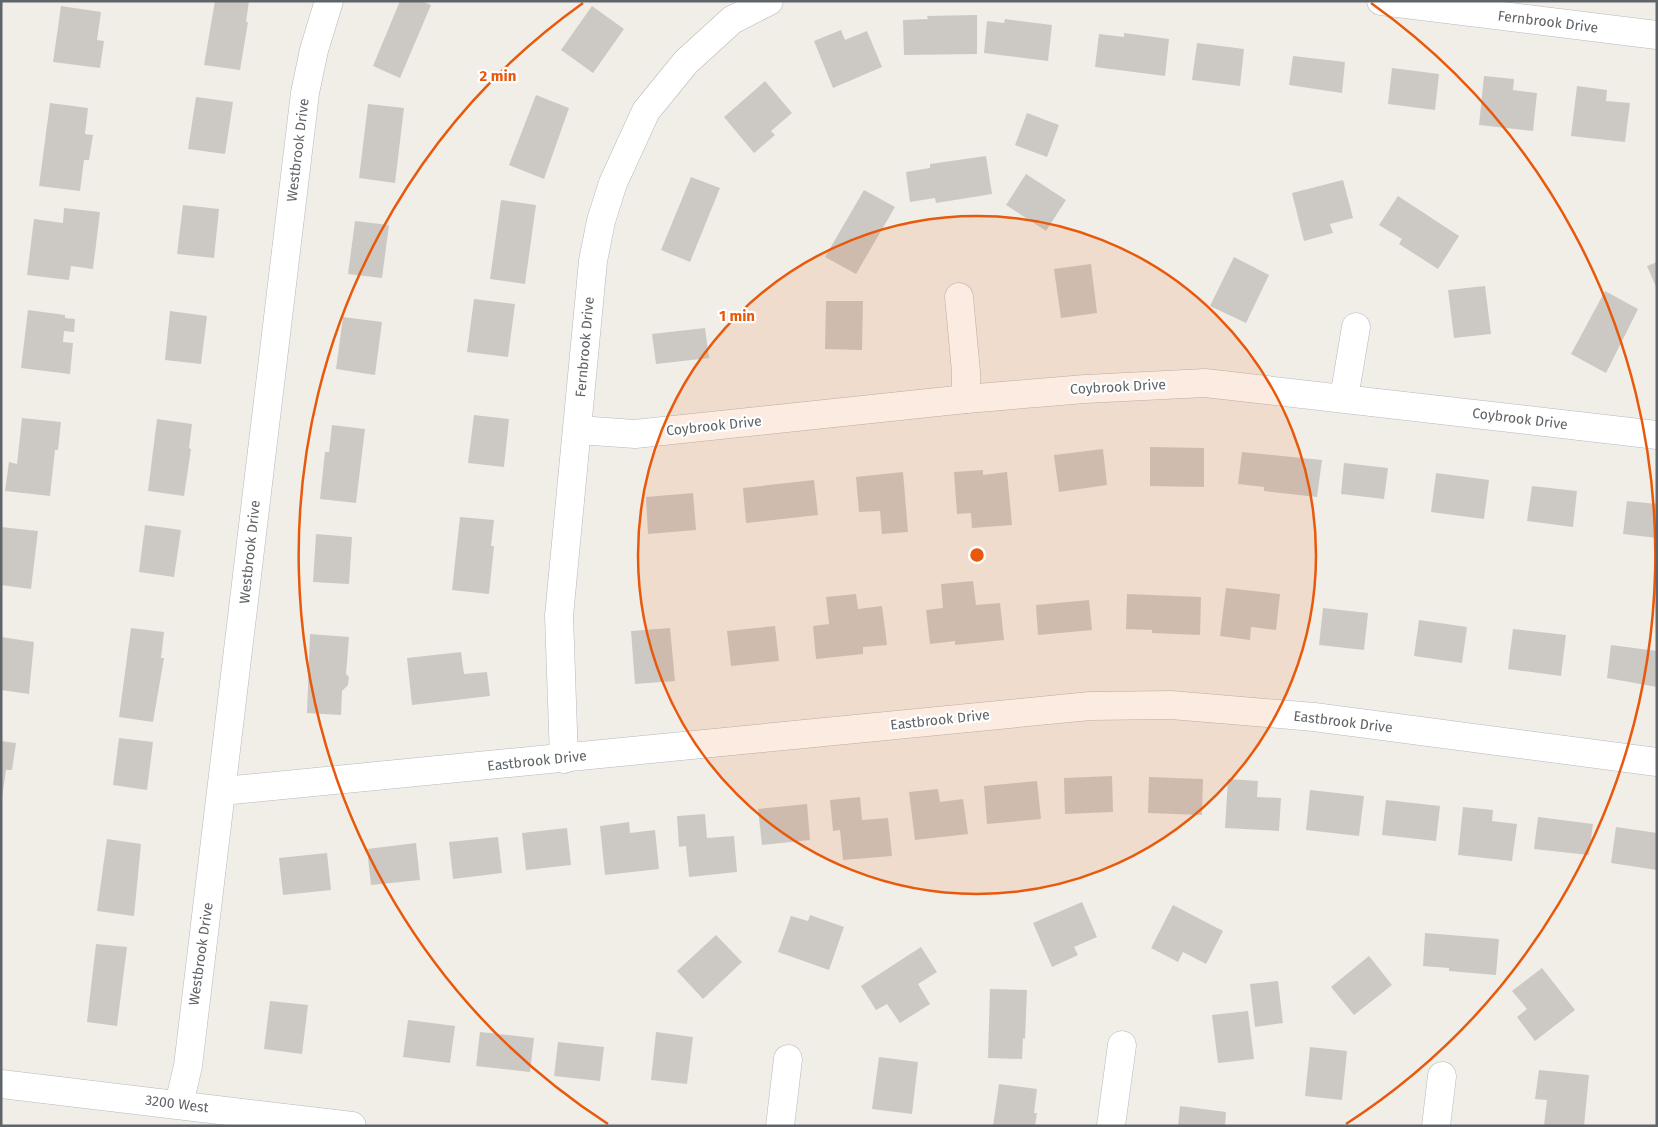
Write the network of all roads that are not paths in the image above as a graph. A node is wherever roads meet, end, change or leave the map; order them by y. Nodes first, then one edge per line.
1 (329, 1) edge
2 (769, 1) edge
3 (1381, 1) edge
4 (1657, 35) edge
5 (959, 296) dead end
6 (1356, 327) dead end
7 (1344, 398) junction
8 (966, 399) junction
9 (578, 430) junction
10 (1657, 435) edge
11 (564, 759) junction
12 (1657, 762) edge
13 (223, 791) junction
14 (1122, 1044) dead end
15 (788, 1059) dead end
16 (1442, 1076) dead end
17 (1, 1084) edge
18 (178, 1104) junction
19 (352, 1126) edge
20 (780, 1126) edge
21 (1111, 1126) edge
22 (1436, 1126) edge

1 - 13 street, Westbrook Drive
2 - 9 street, Fernbrook Drive
3 - 4 street, Fernbrook Drive
5 - 8 street
6 - 7 street
7 - 8 street, Coybrook Drive
7 - 10 street, Coybrook Drive
8 - 9 street, Coybrook Drive
9 - 11 street, Fernbrook Drive
11 - 12 street, Eastbrook Drive
11 - 13 street, Eastbrook Drive
13 - 18 street, Westbrook Drive
14 - 21 street
15 - 20 street
16 - 22 street
17 - 18 street, 3200 West
18 - 19 street, 3200 West

